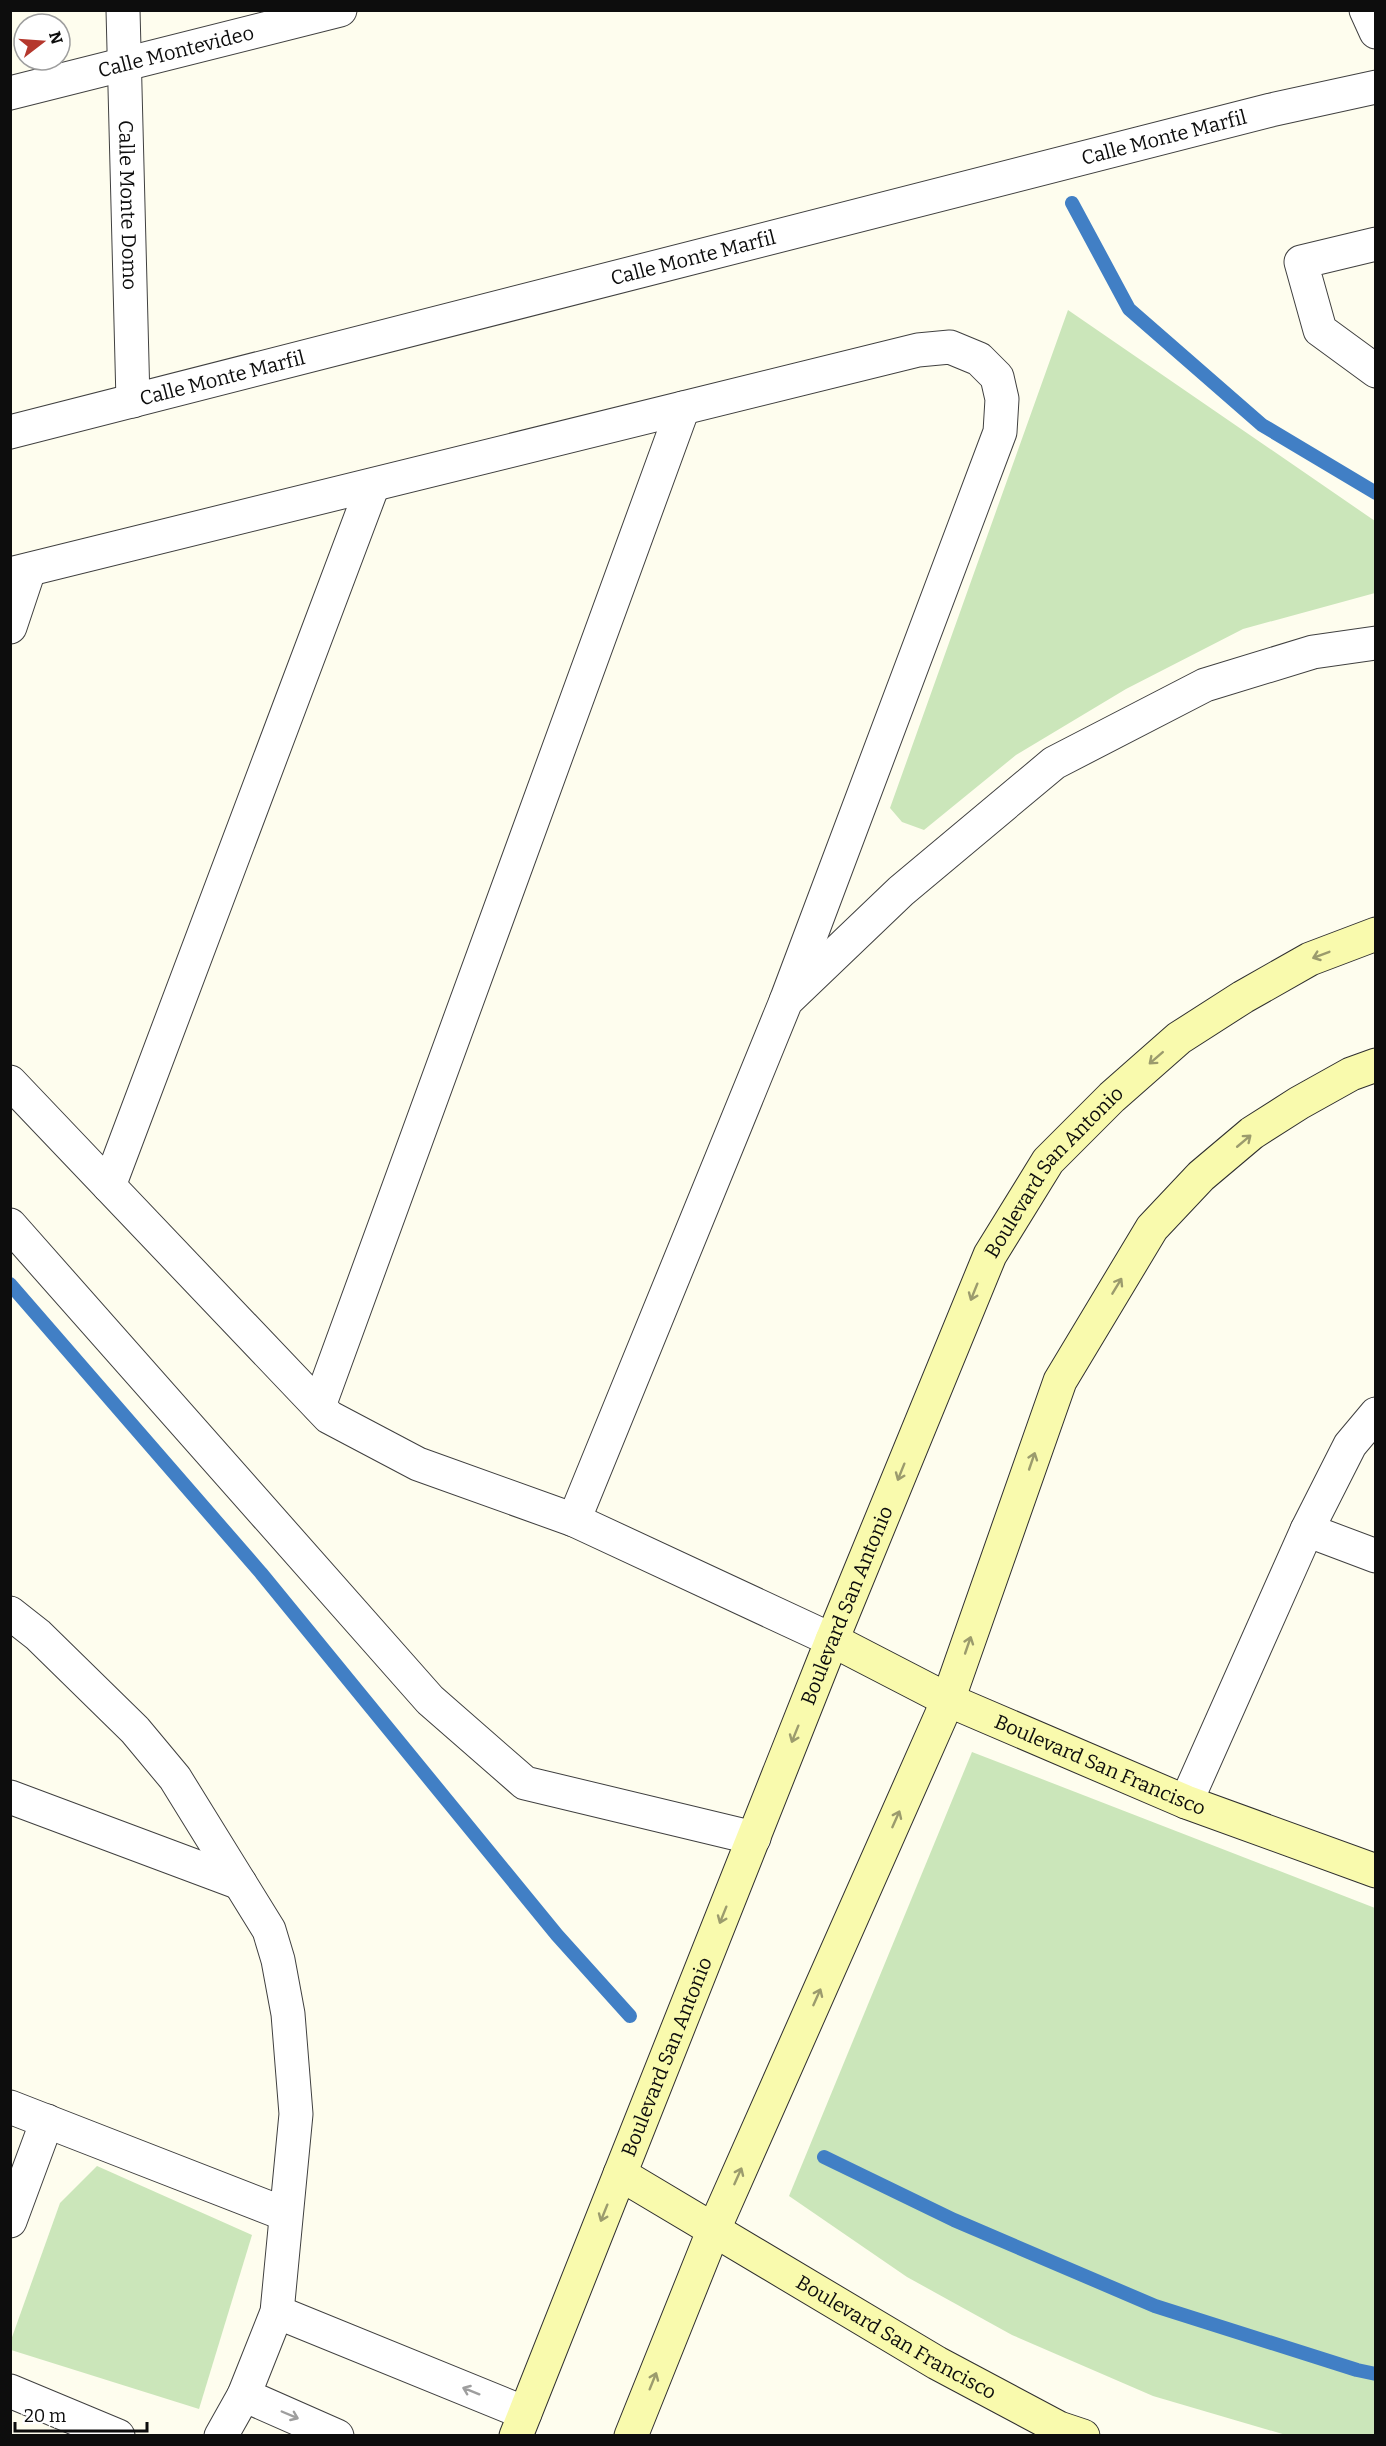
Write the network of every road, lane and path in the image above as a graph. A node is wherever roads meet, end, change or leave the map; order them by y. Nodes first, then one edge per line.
1 (123, 10) edge
2 (340, 10) edge
3 (1366, 10) edge
4 (1376, 32) edge
5 (124, 66) junction
6 (1376, 87) edge
7 (10, 93) edge
8 (1376, 244) edge
9 (1376, 371) edge
10 (134, 401) junction
11 (683, 408) junction
12 (10, 432) edge
13 (373, 485) junction
14 (20, 572) edge
15 (10, 627) edge
16 (1376, 644) edge
17 (1376, 934) edge
18 (786, 1001) junction
19 (1376, 1065) edge
20 (10, 1082) edge
21 (109, 1186) junction
22 (10, 1225) edge
23 (319, 1406) junction
24 (1376, 1414) edge
25 (574, 1521) junction
26 (1307, 1530) junction
27 (1376, 1556) edge
28 (10, 1613) edge
29 (832, 1640) junction
30 (948, 1700) junction
31 (10, 1797) edge
32 (1186, 1802) junction
33 (754, 1838) junction
34 (1376, 1871) edge
35 (240, 1882) junction
36 (10, 2107) edge
37 (47, 2121) junction
38 (620, 2174) junction
39 (285, 2214) junction
40 (10, 2221) edge
41 (714, 2229) junction
42 (277, 2312) junction
43 (10, 2391) edge
44 (244, 2395) junction
45 (520, 2424) edge
46 (118, 2436) edge
47 (221, 2436) edge
48 (337, 2436) edge
49 (631, 2436) edge
50 (1083, 2436) edge

1 - 5 street, Calle Monte Domo
2 - 5 street, Calle Montevideo
3 - 4 street
5 - 7 street, Calle Montevideo
5 - 10 street, Calle Monte Domo
6 - 10 street, Calle Monte Marfil
8 - 9 street
10 - 12 street, Calle Monte Marfil
11 - 13 street
11 - 18 street
11 - 23 street
13 - 14 street
13 - 21 street
14 - 15 street
16 - 18 street
17 -> 29 street, Boulevard San Antonio
18 - 25 street
30 -> 19 street
20 - 21 street
21 - 23 street
22 - 33 street
23 - 25 street
24 - 26 street
25 - 29 street
26 - 27 street
26 - 32 street
28 - 35 street
29 - 30 street, Boulevard San Francisco
29 -> 33 street, Boulevard San Antonio
30 - 32 street, Boulevard San Francisco
41 -> 30 street
31 - 35 street
32 - 34 street, Boulevard San Francisco
33 -> 38 street, Boulevard San Antonio
35 - 39 street
36 - 37 street
37 - 39 street
37 - 40 street
38 - 41 street, Boulevard San Francisco
38 -> 45 street, Boulevard San Antonio
39 - 42 street
49 -> 41 street
41 - 50 street, Boulevard San Francisco
42 - 44 street
45 -> 42 street
43 - 46 street
44 - 47 street
44 -> 48 street

